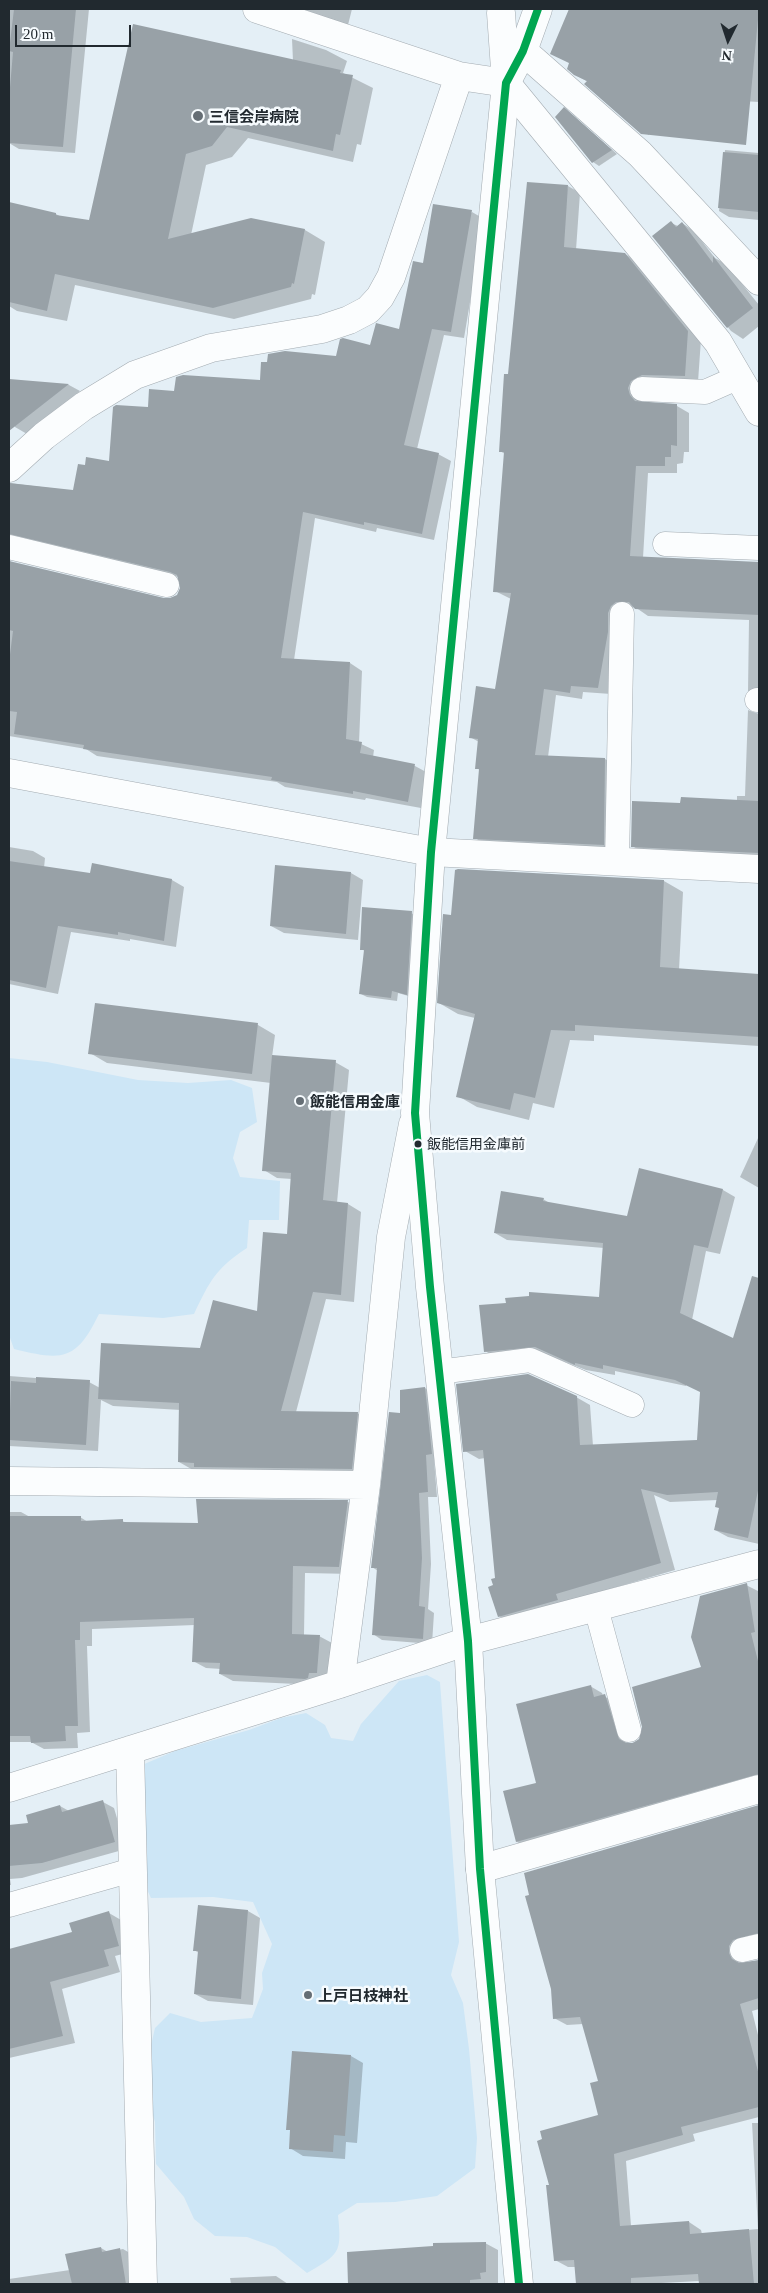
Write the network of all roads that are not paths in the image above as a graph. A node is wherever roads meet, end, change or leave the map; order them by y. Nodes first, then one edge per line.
1 (256, 9) edge
2 (538, 9) edge
3 (499, 10) edge
4 (523, 51) junction
5 (459, 76) junction
6 (506, 83) junction
7 (759, 280) edge
8 (739, 377) junction
9 (642, 389) dead end
10 (759, 412) edge
11 (9, 468) edge
12 (665, 544) dead end
13 (9, 547) edge
14 (759, 548) edge
15 (167, 585) dead end
16 (622, 614) dead end
17 (9, 773) edge
18 (431, 852) junction
19 (616, 861) junction
20 (759, 869) edge
21 (415, 1113) junction
22 (439, 1372) junction
23 (632, 1406) dead end
24 (9, 1481) edge
25 (366, 1485) junction
26 (759, 1564) edge
27 (596, 1608) junction
28 (468, 1641) junction
29 (340, 1684) junction
30 (629, 1730) dead end
31 (130, 1750) junction
32 (9, 1788) edge
33 (759, 1789) edge
34 (480, 1869) junction
35 (132, 1870) junction
36 (9, 1905) edge
37 (143, 2284) edge
38 (519, 2284) edge

1 - 5 street
2 - 4 street
3 - 6 street
4 - 6 street
4 - 7 street
5 - 6 street
5 - 11 street
6 - 8 street
6 - 18 street
8 - 9 lane
8 - 10 street
12 - 14 lane
13 - 15 lane
16 - 19 lane
17 - 18 street
18 - 19 street
18 - 21 street
19 - 20 street
21 - 22 street
21 - 25 street
22 - 23 lane
22 - 28 street
24 - 25 street
25 - 29 street
26 - 27 street
27 - 28 street
27 - 30 lane
28 - 29 street
28 - 34 street
29 - 31 street
31 - 32 street
31 - 35 street
33 - 34 street
34 - 38 street
35 - 36 lane
35 - 37 street

